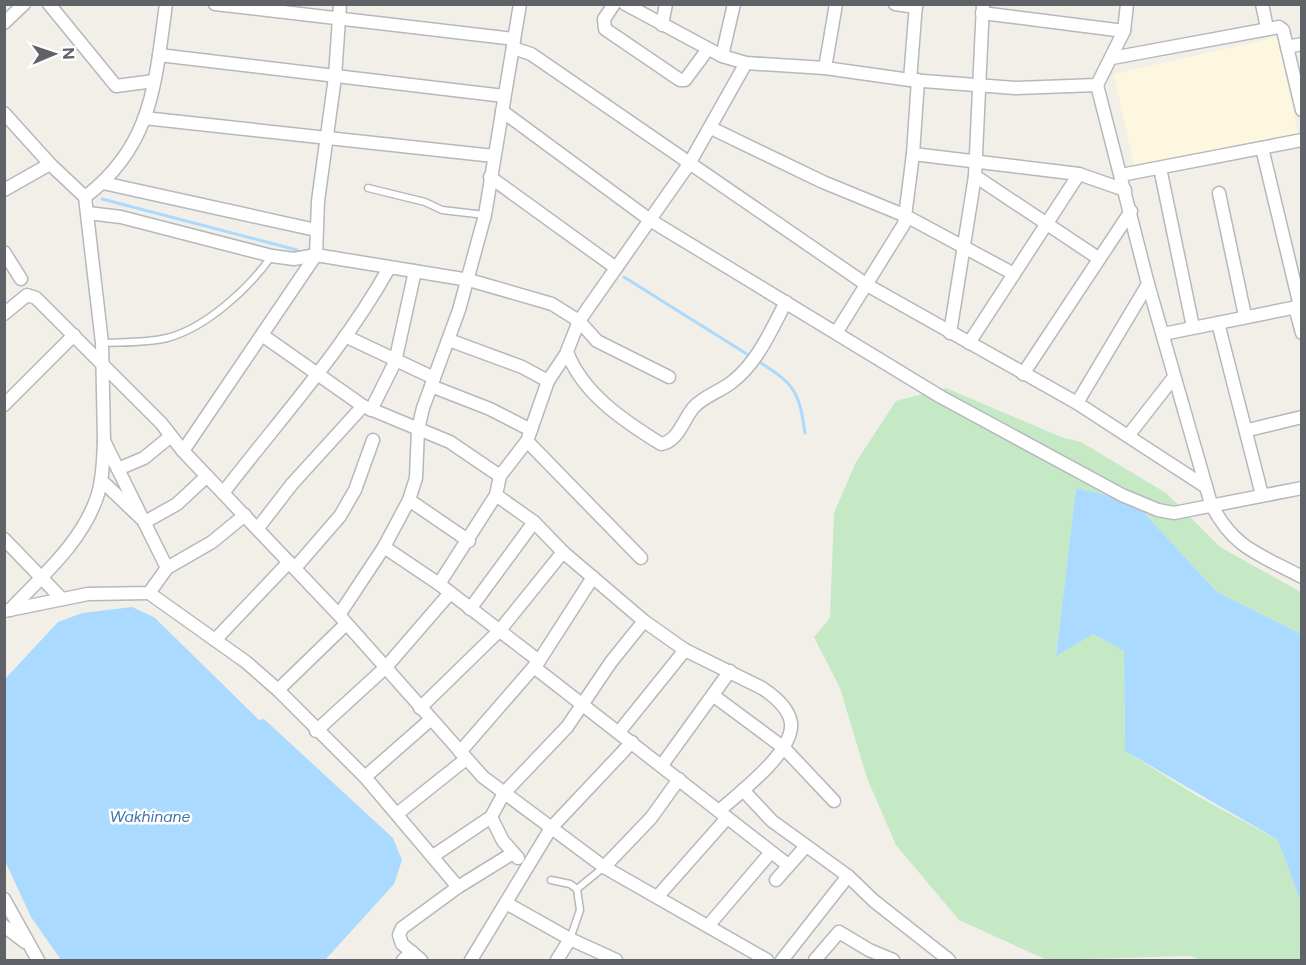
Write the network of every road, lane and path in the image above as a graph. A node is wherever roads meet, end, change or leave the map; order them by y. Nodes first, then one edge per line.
1 (24, 4) edge
2 (49, 4) edge
3 (166, 4) edge
4 (215, 4) edge
5 (340, 4) edge
6 (520, 4) edge
7 (614, 4) edge
8 (625, 4) edge
9 (666, 4) edge
10 (734, 4) edge
11 (836, 4) edge
12 (895, 4) edge
13 (1127, 4) edge
14 (1262, 4) edge
15 (916, 6) edge
16 (982, 9) edge
17 (339, 19) junction
18 (4, 23) edge
19 (662, 25) junction
20 (1267, 28) junction
21 (1124, 31) junction
22 (514, 43) junction
23 (1302, 44) edge
24 (1287, 47) junction
25 (708, 49) junction
26 (159, 55) junction
27 (722, 56) junction
28 (1112, 58) junction
29 (746, 63) junction
30 (825, 68) junction
31 (335, 77) junction
32 (914, 80) junction
33 (154, 81) junction
34 (979, 84) junction
35 (1097, 85) junction
36 (504, 96) junction
37 (1302, 110) edge
38 (502, 111) junction
39 (4, 113) edge
40 (144, 118) junction
41 (711, 129) junction
42 (326, 138) junction
43 (1302, 141) edge
44 (1262, 148) junction
45 (913, 153) junction
46 (494, 156) junction
47 (976, 159) junction
48 (50, 164) junction
49 (689, 164) junction
50 (1160, 168) junction
51 (1079, 174) junction
52 (1121, 175) junction
53 (975, 176) junction
54 (490, 177) junction
55 (103, 183) junction
56 (368, 188) dead end
57 (4, 190) edge
58 (1125, 190) junction
59 (1220, 193) dead end
60 (85, 197) junction
61 (1131, 211) junction
62 (88, 213) junction
63 (485, 215) junction
64 (906, 216) junction
65 (650, 220) junction
66 (1046, 223) junction
67 (316, 230) junction
68 (965, 248) junction
69 (4, 252) edge
70 (316, 255) junction
71 (272, 256) junction
72 (1098, 258) junction
73 (389, 268) junction
74 (616, 268) junction
75 (415, 271) junction
76 (1014, 274) junction
77 (21, 279) dead end
78 (469, 280) junction
79 (1148, 284) junction
80 (867, 285) junction
81 (786, 302) junction
82 (1299, 306) edge
83 (4, 314) edge
84 (1245, 316) junction
85 (579, 321) junction
86 (1218, 323) junction
87 (1193, 327) junction
88 (836, 333) junction
89 (951, 333) junction
90 (1302, 333) edge
91 (1163, 334) junction
92 (74, 335) junction
93 (262, 335) junction
94 (345, 336) junction
95 (449, 340) junction
96 (102, 343) junction
97 (969, 344) junction
98 (566, 353) junction
99 (395, 362) junction
100 (102, 363) junction
101 (1023, 374) junction
102 (317, 375) junction
103 (551, 375) junction
104 (669, 377) dead end
105 (1174, 377) junction
106 (432, 382) junction
107 (1077, 403) junction
108 (4, 405) edge
109 (367, 408) junction
110 (1302, 417) edge
111 (418, 429) junction
112 (1248, 430) junction
113 (171, 436) junction
114 (529, 436) junction
115 (1128, 436) junction
116 (373, 440) dead end
117 (104, 441) junction
118 (183, 451) junction
119 (118, 469) junction
120 (207, 476) junction
121 (500, 476) junction
122 (101, 480) junction
123 (1206, 487) junction
124 (1302, 488) edge
125 (223, 493) junction
126 (496, 495) junction
127 (1263, 495) junction
128 (409, 500) junction
129 (1211, 504) junction
130 (245, 515) junction
131 (145, 522) junction
132 (534, 522) junction
133 (258, 528) junction
134 (4, 539) edge
135 (469, 541) junction
136 (384, 547) junction
137 (563, 552) junction
138 (641, 558) dead end
139 (292, 565) junction
140 (167, 568) junction
141 (41, 577) junction
142 (593, 577) junction
143 (1302, 577) edge
144 (439, 584) junction
145 (149, 592) junction
146 (450, 592) junction
147 (62, 599) junction
148 (470, 609) junction
149 (7, 610) edge
150 (343, 619) junction
151 (644, 621) junction
152 (500, 630) junction
153 (215, 640) junction
154 (685, 650) junction
155 (536, 664) junction
156 (386, 667) junction
157 (730, 671) junction
158 (278, 690) junction
159 (714, 696) junction
160 (582, 703) junction
161 (420, 708) junction
162 (430, 720) junction
163 (316, 731) junction
164 (619, 732) junction
165 (632, 742) junction
166 (784, 748) junction
167 (463, 756) junction
168 (662, 765) junction
169 (365, 777) junction
170 (680, 779) junction
171 (743, 790) junction
172 (504, 793) junction
173 (834, 801) dead end
174 (397, 814) junction
175 (723, 814) junction
176 (491, 817) junction
177 (551, 828) junction
178 (806, 846) junction
179 (771, 852) junction
180 (513, 853) junction
181 (433, 856) junction
182 (788, 865) junction
183 (527, 866) junction
184 (604, 867) junction
185 (848, 876) junction
186 (551, 880) dead end
187 (776, 880) dead end
188 (458, 888) junction
189 (577, 889) junction
190 (658, 896) junction
191 (4, 899) edge
192 (506, 903) junction
193 (4, 926) edge
194 (708, 926) junction
195 (570, 939) junction
196 (28, 945) junction
197 (412, 958) edge
198 (38, 960) edge
199 (471, 960) edge
200 (557, 960) edge
201 (616, 960) edge
202 (768, 960) edge
203 (782, 960) edge
204 (815, 960) edge
205 (893, 960) edge
206 (949, 960) edge

1 - 18 street
2 - 33 street
3 - 26 street
4 - 17 street
5 - 17 street
6 - 22 street
7 - 25 street
8 - 19 street
9 - 19 street
10 - 27 street
11 - 30 street
12 - 15 street
13 - 21 street
14 - 20 street
15 - 32 street
16 - 21 street
16 - 34 street
17 - 22 street
17 - 31 street
19 - 25 street
20 - 24 street
20 - 28 street
21 - 28 street
22 - 36 street
22 - 49 street
23 - 24 street
24 - 37 street
25 - 27 street
26 - 31 street
26 - 33 street
27 - 29 street
28 - 35 street
29 - 30 street
29 - 41 street
30 - 32 street
31 - 36 street
31 - 42 street
32 - 34 street
32 - 45 street
33 - 40 street
34 - 35 street
34 - 47 street
35 - 52 street
36 - 38 street
38 - 46 street
38 - 65 street
39 - 48 street
40 - 42 street
40 - 55 street
41 - 49 street
41 - 64 street
42 - 46 street
42 - 67 street
43 - 44 street
44 - 50 street
44 - 82 street
45 - 47 street
45 - 64 street
46 - 54 street
47 - 51 street
47 - 53 street
48 - 57 street
48 - 60 street
49 - 65 street
49 - 80 street
50 - 52 street
50 - 87 street
51 - 58 street
51 - 66 street
52 - 58 street
53 - 66 street
53 - 68 street
54 - 63 street
54 - 74 street
55 - 60 street
55 - 67 street
56 - 63 lane
58 - 61 street
59 - 84 street
60 - 62 street
61 - 72 street
61 - 79 street
62 - 71 street
62 - 96 street
63 - 78 street
64 - 68 street
64 - 80 street
65 - 74 street
65 - 81 street
66 - 72 street
66 - 76 street
67 - 70 street
68 - 76 street
68 - 89 street
69 - 77 street
70 - 71 street
70 - 73 street
70 - 93 street
71 - 96 lane
72 - 101 street
73 - 75 street
73 - 94 street
74 - 85 street
75 - 78 street
75 - 99 street
76 - 97 street
78 - 85 street
78 - 95 street
79 - 91 street
79 - 107 street
80 - 88 street
80 - 89 street
81 - 88 street
81 - 98 street
82 - 84 street
82 - 90 street
83 - 92 street
84 - 86 street
85 - 98 street
85 - 104 street
86 - 87 street
86 - 112 street
87 - 91 street
88 - 129 street
89 - 97 street
91 - 105 street
92 - 100 street
92 - 108 street
93 - 102 street
93 - 118 street
94 - 99 street
94 - 102 street
95 - 103 street
95 - 106 street
96 - 100 street
97 - 101 street
98 - 103 street
99 - 106 street
99 - 109 street
100 - 113 street
100 - 117 street
101 - 107 street
102 - 109 street
102 - 125 street
103 - 114 street
105 - 115 street
105 - 123 street
106 - 111 street
106 - 114 street
107 - 115 street
109 - 111 street
109 - 133 street
110 - 112 street
111 - 121 street
111 - 128 street
112 - 127 street
113 - 118 street
113 - 119 street
114 - 121 street
114 - 138 street
115 - 123 street
116 - 139 street
117 - 119 street
117 - 122 street
118 - 120 street
119 - 131 street
120 - 125 street
120 - 131 street
121 - 126 street
122 - 131 street
122 - 141 street
123 - 129 street
124 - 127 street
125 - 130 street
126 - 132 street
126 - 135 street
127 - 129 street
128 - 135 street
128 - 136 street
129 - 143 street
130 - 133 street
130 - 140 street
131 - 140 street
132 - 137 street
132 - 148 street
133 - 139 street
134 - 141 street
135 - 144 street
136 - 144 street
136 - 150 street
137 - 142 street
137 - 152 street
139 - 150 street
139 - 153 street
140 - 145 street
141 - 147 street
141 - 149 street
142 - 151 street
142 - 155 street
144 - 146 street
145 - 147 street
145 - 153 street
146 - 148 street
146 - 156 street
147 - 149 street
148 - 152 street
150 - 156 street
150 - 158 street
151 - 154 street
151 - 160 street
152 - 155 street
152 - 161 street
153 - 158 street
154 - 157 street
154 - 164 street
155 - 160 street
155 - 167 street
156 - 161 street
156 - 163 street
157 - 159 street
157 - 166 street
158 - 163 street
159 - 166 street
159 - 168 street
160 - 164 street
160 - 172 street
161 - 162 street
162 - 167 street
162 - 169 street
163 - 169 street
164 - 165 street
165 - 168 street
165 - 177 street
166 - 171 street
166 - 173 street
167 - 172 street
167 - 174 street
168 - 170 street
169 - 174 street
170 - 175 street
170 - 184 street
171 - 175 street
171 - 178 street
172 - 176 street
172 - 177 street
174 - 181 street
175 - 179 street
175 - 190 street
176 - 180 street
176 - 181 street
177 - 183 street
177 - 184 street
178 - 182 street
178 - 185 street
179 - 182 street
179 - 194 street
180 - 183 street
180 - 188 street
181 - 188 street
182 - 187 street
183 - 192 street
184 - 189 lane
184 - 190 street
185 - 203 street
185 - 206 street
186 - 189 lane
188 - 197 street
189 - 195 lane
190 - 194 street
191 - 196 street
192 - 195 street
192 - 199 street
193 - 196 street
194 - 202 street
195 - 200 street
195 - 201 street
196 - 198 street
204 - 205 street

